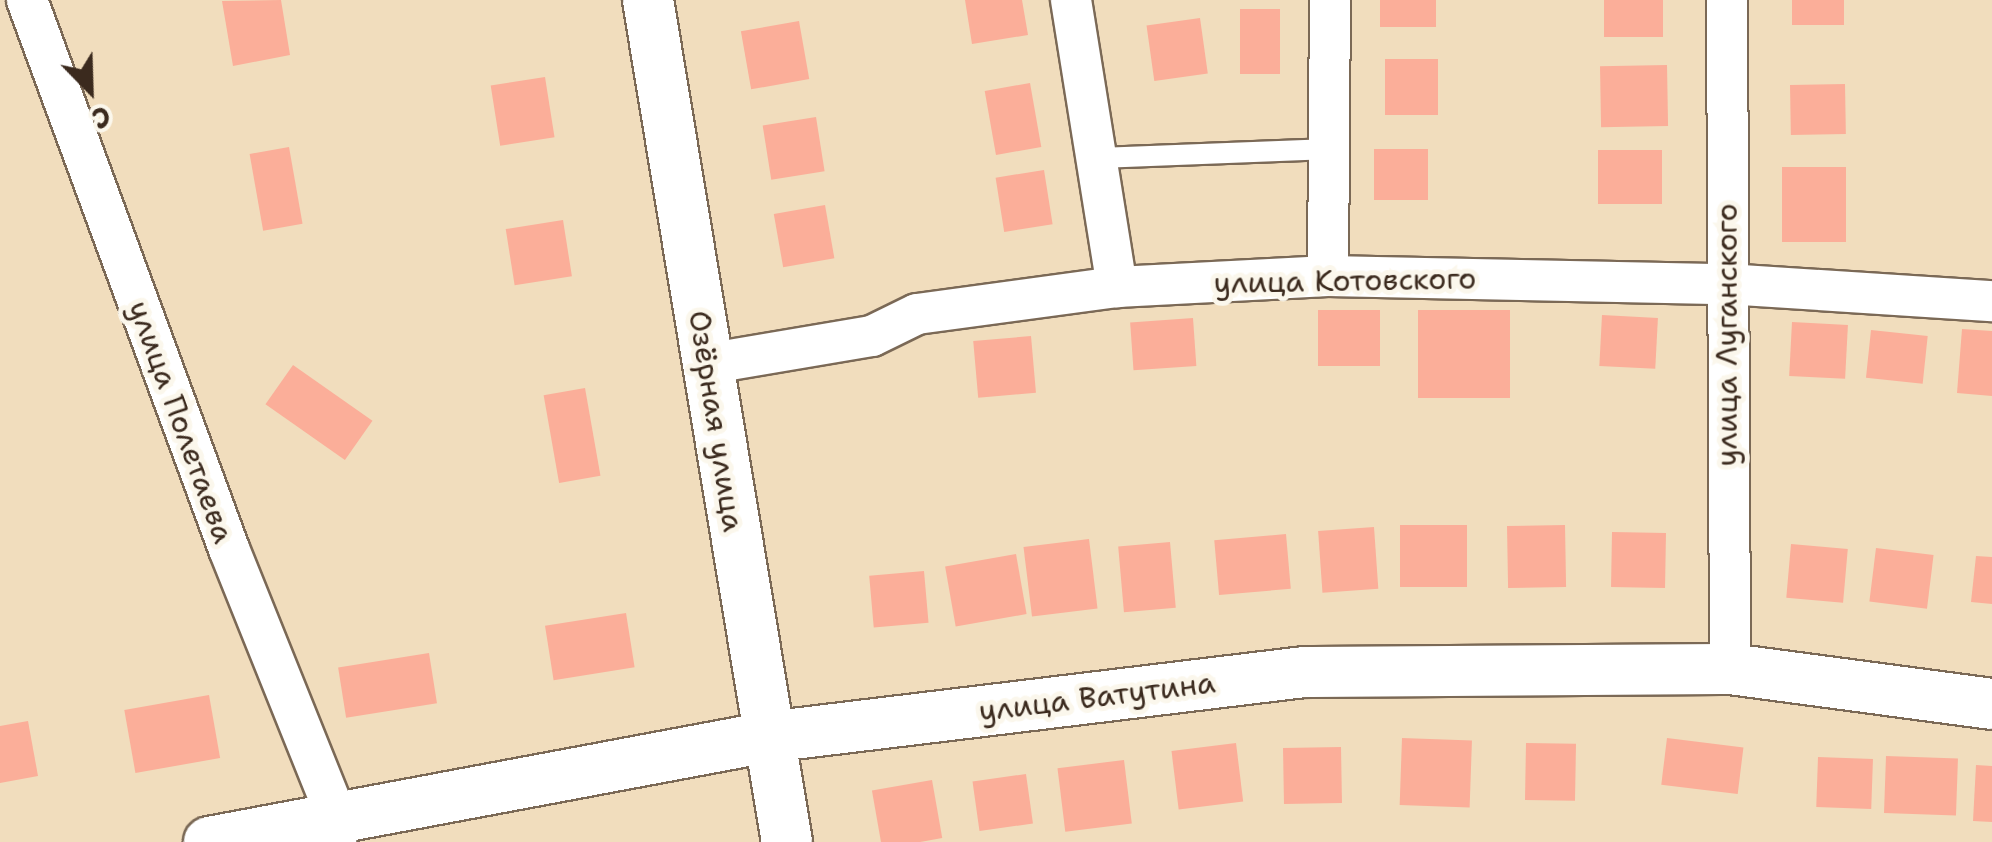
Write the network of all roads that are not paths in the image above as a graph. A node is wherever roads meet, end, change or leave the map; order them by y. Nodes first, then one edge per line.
1 (27, 0) edge
2 (648, 0) edge
3 (1071, 0) edge
4 (1330, 0) edge
5 (1728, 0) edge
6 (1327, 150) junction
7 (1096, 158) junction
8 (1328, 276) junction
9 (1726, 284) junction
10 (1117, 288) junction
11 (1992, 301) edge
12 (706, 364) junction
13 (1730, 669) junction
14 (1992, 704) edge
15 (768, 737) junction
16 (337, 831) edge
17 (210, 842) edge
18 (787, 842) edge

1 - 16 street, улица Полетаева
2 - 12 street, Озёрная улица
3 - 7 street
4 - 6 street
5 - 9 street, улица Луганского
6 - 7 lane
6 - 8 street
7 - 10 street
8 - 9 street, улица Котовского
8 - 10 street, улица Котовского
9 - 11 street, улица Котовского
9 - 13 street, улица Луганского
10 - 12 street, улица Котовского
12 - 15 street, Озёрная улица
13 - 14 street, улица Ватутина
13 - 15 street, улица Ватутина
15 - 16 street, улица Ватутина
15 - 18 street, Озёрная улица
16 - 17 street, улица Ватутина

